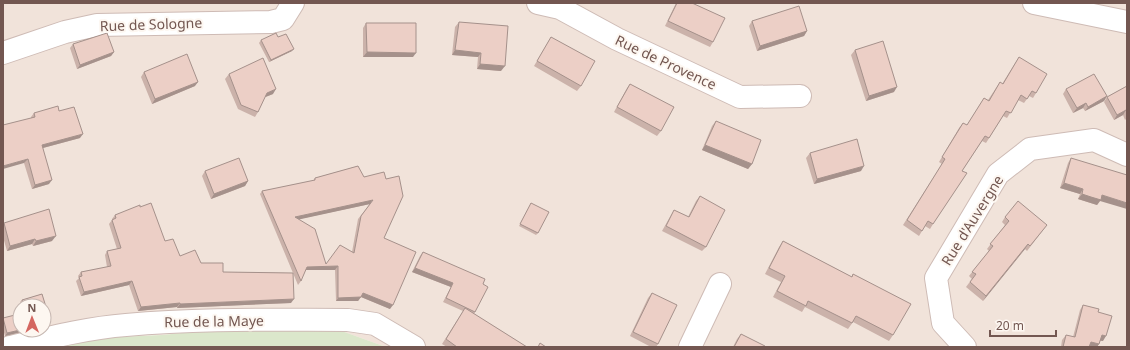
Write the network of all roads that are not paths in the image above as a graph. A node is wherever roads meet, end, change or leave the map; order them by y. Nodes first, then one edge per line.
1 (293, 3) edge
2 (538, 3) edge
3 (1034, 3) edge
4 (1127, 22) edge
5 (3, 53) edge
6 (800, 96) dead end
7 (1127, 155) edge
8 (720, 284) dead end
9 (10, 347) edge
10 (414, 347) edge
11 (690, 347) edge
12 (965, 347) edge

1 - 5 street, Rue de Sologne
2 - 6 street, Rue de Provence
3 - 4 street
7 - 12 street, Rue d'Auvergne
8 - 11 street
9 - 10 street, Rue de la Maye

